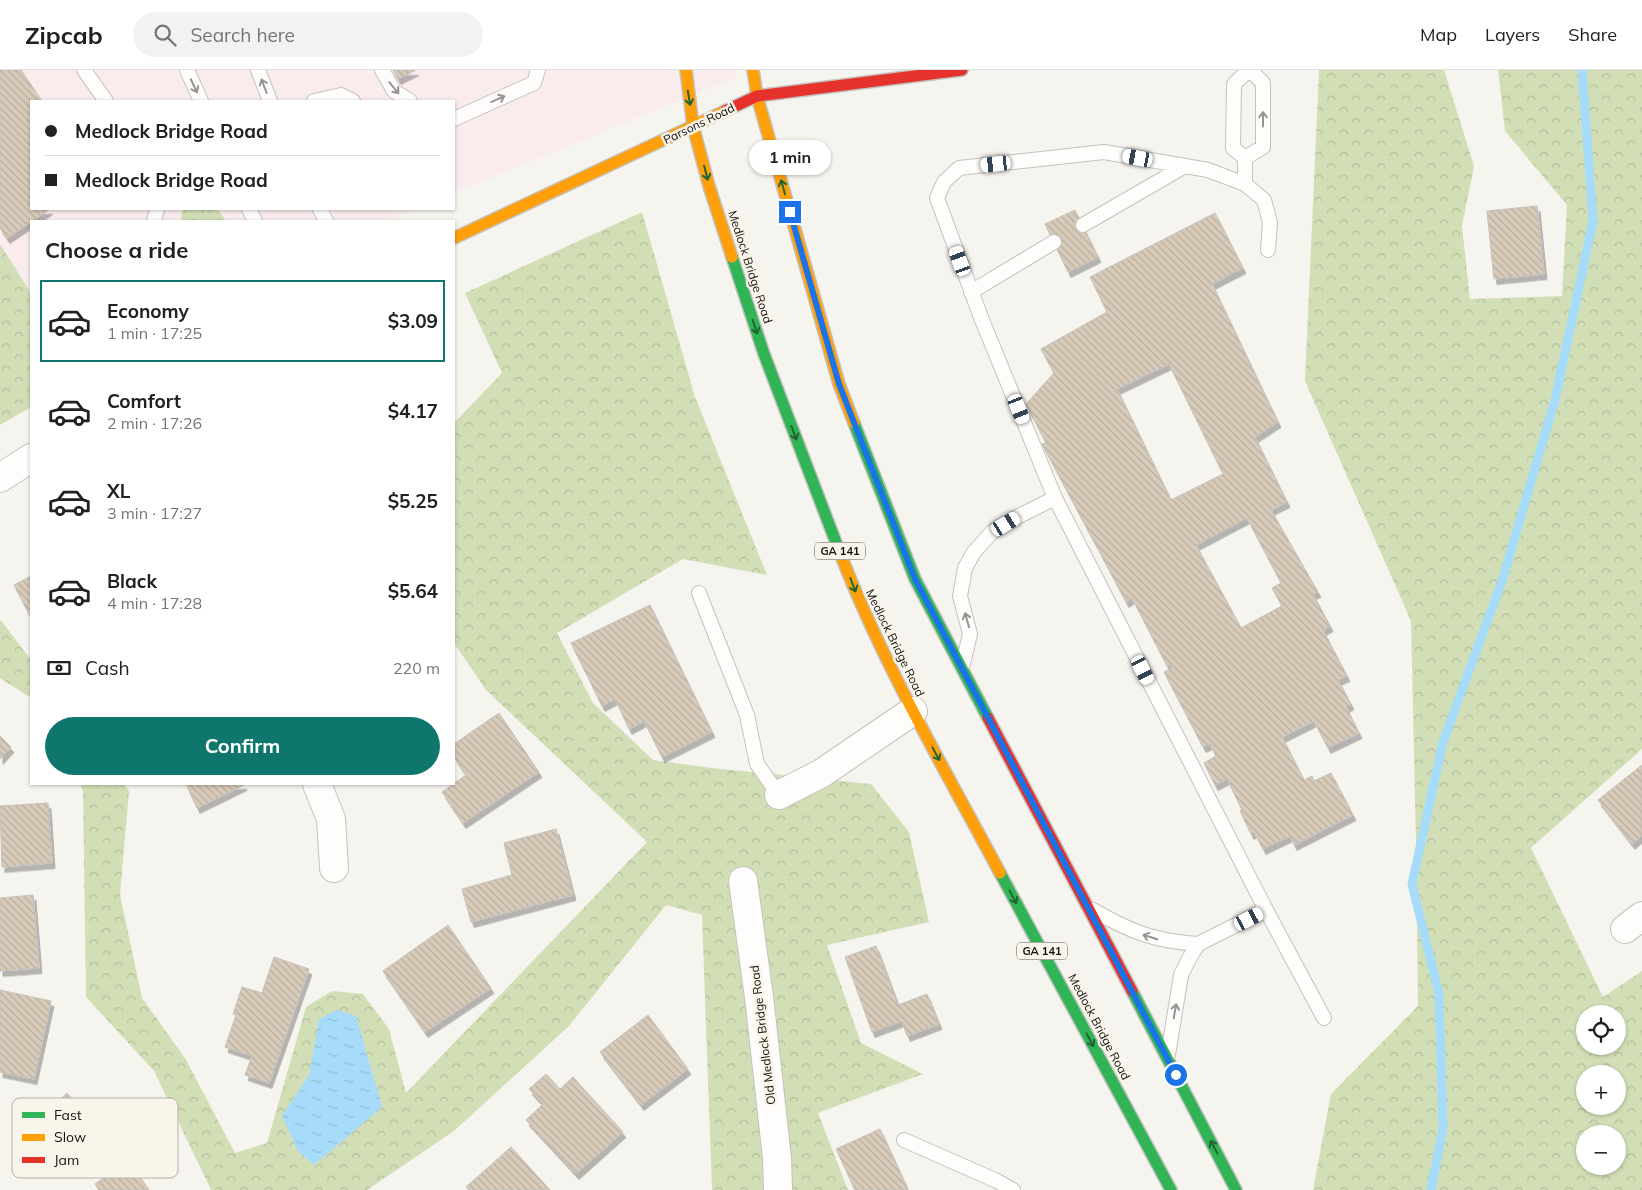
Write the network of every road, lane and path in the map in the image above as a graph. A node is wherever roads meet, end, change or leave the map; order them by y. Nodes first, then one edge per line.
1 (84, 70) edge
2 (187, 70) edge
3 (258, 70) edge
4 (382, 70) edge
5 (538, 70) edge
6 (686, 70) edge
7 (753, 70) edge
8 (962, 70) edge
9 (1250, 70) edge
10 (757, 96) junction
11 (105, 100) edge
12 (201, 100) edge
13 (270, 100) edge
14 (318, 100) edge
15 (351, 100) edge
16 (408, 100) edge
17 (455, 119) edge
18 (693, 126) junction
19 (1245, 158) junction
20 (1185, 166) junction
21 (1245, 184) junction
22 (1082, 226) dead end
23 (455, 238) edge
24 (1054, 242) dead end
25 (1268, 250) dead end
26 (972, 292) junction
27 (30, 459) edge
28 (0, 478) edge
29 (1055, 498) junction
30 (699, 593) dead end
31 (962, 668) junction
32 (913, 711) junction
33 (317, 785) edge
34 (779, 795) joint
35 (334, 868) dead end
36 (743, 881) dead end
37 (1088, 907) junction
38 (1266, 910) junction
39 (1198, 944) junction
40 (1324, 1018) dead end
41 (1167, 1059) junction
42 (904, 1140) dead end
43 (778, 1190) edge
44 (1013, 1190) edge
45 (1171, 1190) edge
46 (1236, 1190) edge

1 - 11 lane
2 -> 12 lane
13 -> 3 lane
4 -> 16 lane
17 -> 5 lane
6 -> 18 main road, Medlock Bridge Road / GA 141
7 - 10 main road
8 - 10 main road, Parsons Road
9 - 19 lane
19 -> 9 lane
10 - 18 main road, Parsons Road
31 -> 10 main road
14 - 15 lane
18 - 23 main road, Parsons Road
18 -> 32 main road, Medlock Bridge Road / GA 141
19 - 21 lane
20 - 21 lane
20 - 22 lane
20 - 26 lane
21 - 25 lane
24 - 26 lane
26 - 29 lane
27 - 28 street
31 -> 29 lane
29 - 38 lane
30 - 34 lane
31 - 37 main road
32 - 34 street
32 -> 45 main road, Medlock Bridge Road / GA 141
33 - 35 street
36 - 43 street, Old Medlock Bridge Road
39 -> 37 lane
37 - 41 main road
38 - 39 lane
38 - 40 lane
41 -> 39 lane
46 -> 41 main road
42 - 44 lane

